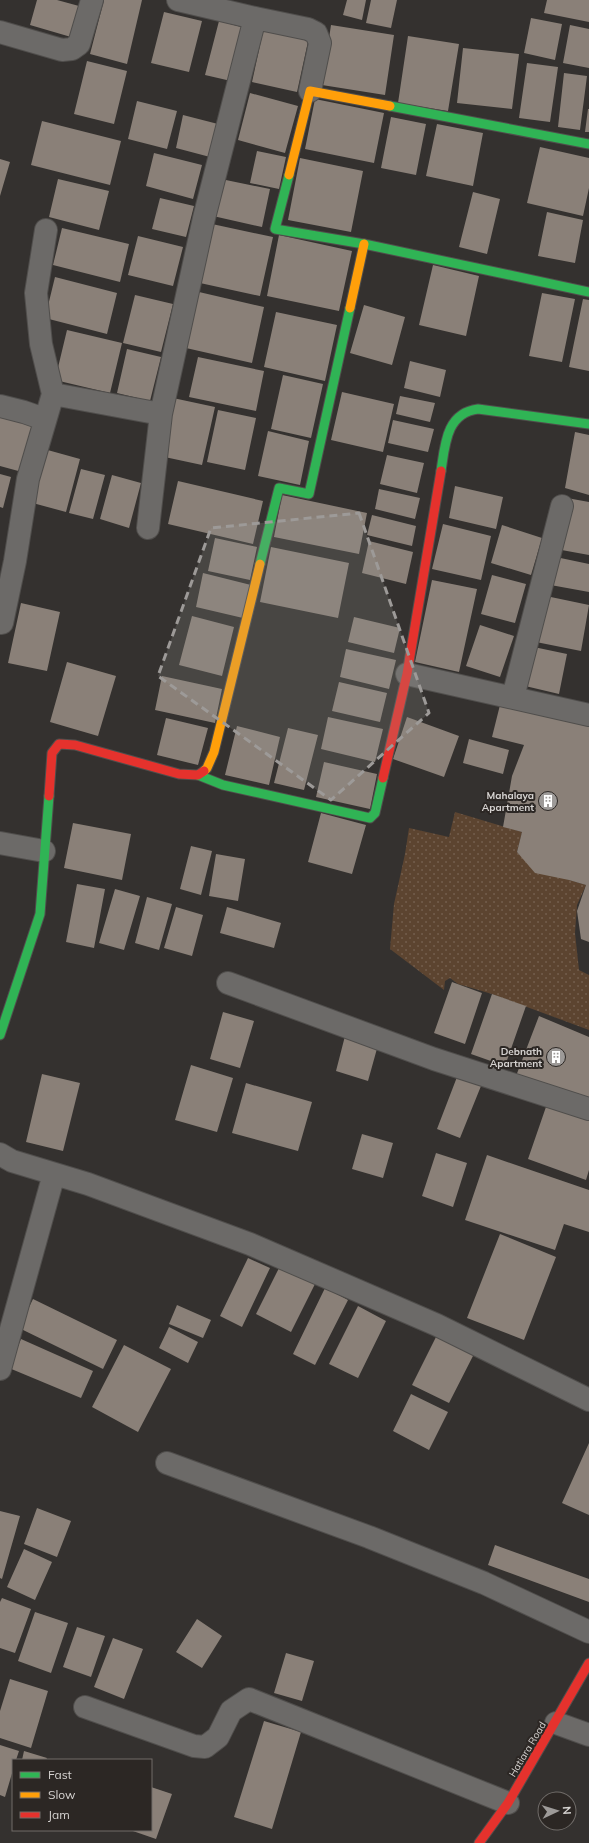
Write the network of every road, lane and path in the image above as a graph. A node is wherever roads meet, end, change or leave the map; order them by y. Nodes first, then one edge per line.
1 (92, 0) edge
2 (178, 0) edge
3 (255, 18) junction
4 (0, 32) edge
5 (310, 91) junction
6 (589, 144) edge
7 (46, 230) dead end
8 (364, 244) junction
9 (589, 292) edge
10 (53, 394) junction
11 (0, 406) edge
12 (161, 414) junction
13 (44, 419) junction
14 (589, 424) edge
15 (562, 506) dead end
16 (148, 528) dead end
17 (0, 625) edge
18 (407, 674) junction
19 (512, 697) junction
20 (589, 715) edge
21 (198, 775) junction
22 (0, 843) edge
23 (44, 851) junction
24 (228, 983) dead end
25 (0, 1036) edge
26 (589, 1109) edge
27 (0, 1154) edge
28 (54, 1174) junction
29 (0, 1369) edge
30 (589, 1400) edge
31 (167, 1463) dead end
32 (589, 1632) edge
33 (589, 1663) edge
34 (85, 1707) dead end
35 (556, 1723) junction
36 (589, 1735) edge
37 (508, 1803) junction
38 (479, 1843) edge

1 - 4 street
2 - 3 street
3 - 5 street
3 - 12 street
5 - 6 street
5 - 8 street
7 - 10 street
8 - 9 street
8 - 21 street
10 - 12 street
10 - 13 street
11 - 13 street
12 - 16 street
13 - 17 street
14 - 18 street
15 - 19 street
18 - 19 street
18 - 21 street
19 - 20 street
21 - 23 street
22 - 23 street
23 - 25 street
24 - 26 street
27 - 28 street
28 - 29 street
28 - 30 street
31 - 32 street
33 - 35 street, Hatiara Road
34 - 37 street
35 - 36 street
35 - 37 street, Hatiara Road
37 - 38 street, Hatiara Road

